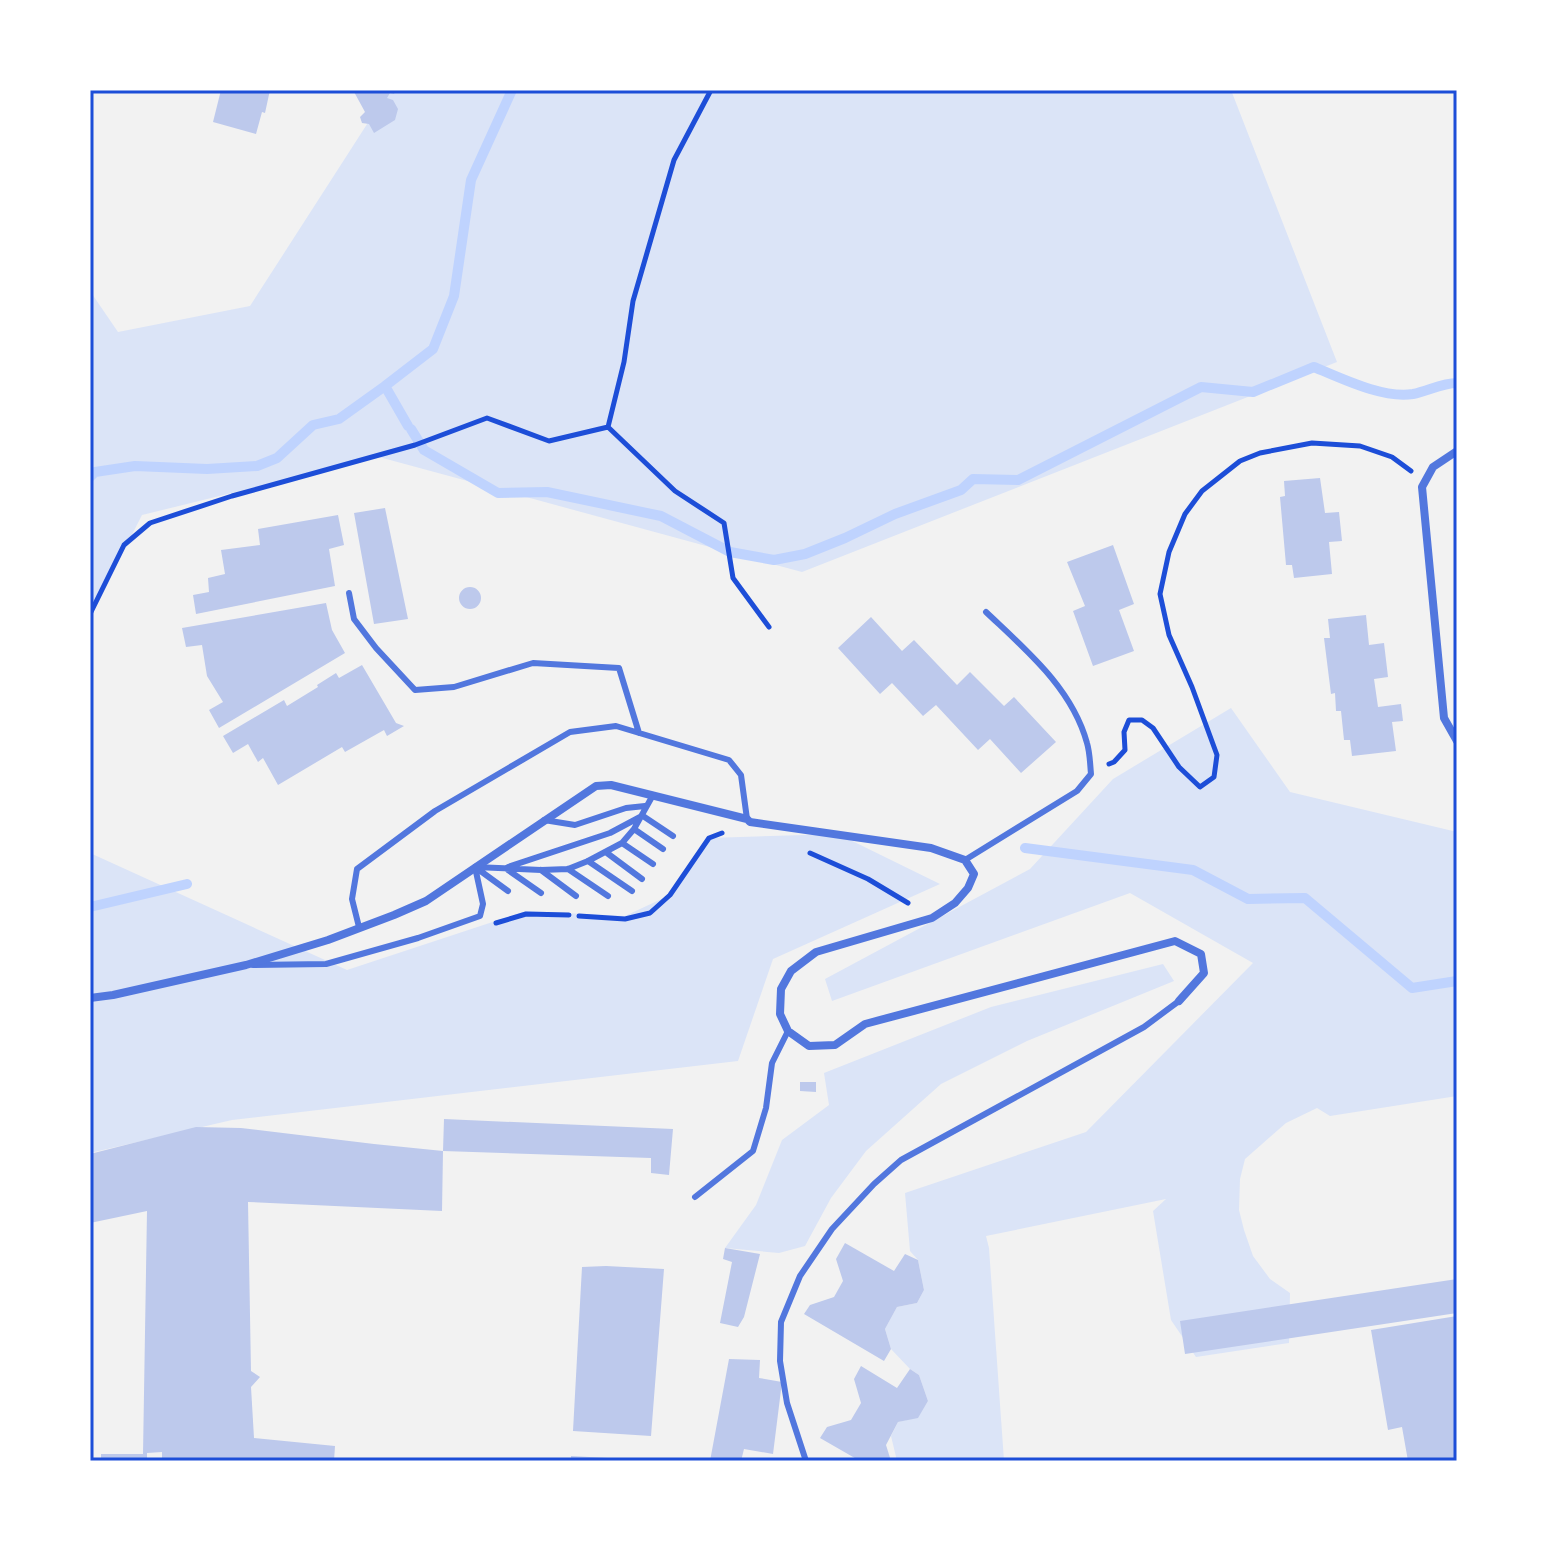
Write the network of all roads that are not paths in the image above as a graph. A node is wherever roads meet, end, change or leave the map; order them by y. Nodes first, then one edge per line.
1 (1457, 451) edge
2 (349, 593) dead end
3 (986, 612) dead end
4 (639, 733) junction
5 (1457, 741) edge
6 (653, 795) junction
7 (645, 806) junction
8 (643, 816) junction
9 (544, 820) junction
10 (749, 820) junction
11 (634, 829) junction
12 (673, 836) dead end
13 (622, 843) junction
14 (663, 849) dead end
15 (607, 853) junction
16 (965, 860) junction
17 (588, 861) junction
18 (653, 864) dead end
19 (475, 867) junction
20 (505, 868) junction
21 (568, 869) junction
22 (541, 870) junction
23 (642, 879) dead end
24 (508, 891) dead end
25 (632, 891) dead end
26 (541, 893) dead end
27 (576, 896) dead end
28 (608, 896) dead end
29 (359, 927) junction
30 (246, 965) junction
31 (90, 998) edge
32 (1179, 1001) joint
33 (788, 1031) junction
34 (695, 1197) dead end
35 (806, 1461) edge

1 - 5 street
2 - 4 lane
3 - 16 lane
4 - 10 lane
4 - 29 lane
6 - 7 lane
6 - 9 street
6 - 10 street
7 - 8 lane
7 - 9 lane
8 - 11 lane
8 - 12 lane
8 - 20 lane
9 - 19 street
10 - 16 street
11 - 13 lane
11 - 14 lane
13 - 15 lane
13 - 18 lane
15 - 17 lane
15 - 23 lane
16 - 33 street
17 - 21 lane
17 - 25 lane
19 - 20 lane
19 - 24 lane
19 - 29 street
19 - 30 lane
20 - 22 lane
20 - 26 lane
21 - 22 lane
21 - 28 lane
22 - 27 lane
29 - 30 street
30 - 31 street
32 - 33 street
32 - 35 lane
33 - 34 lane

